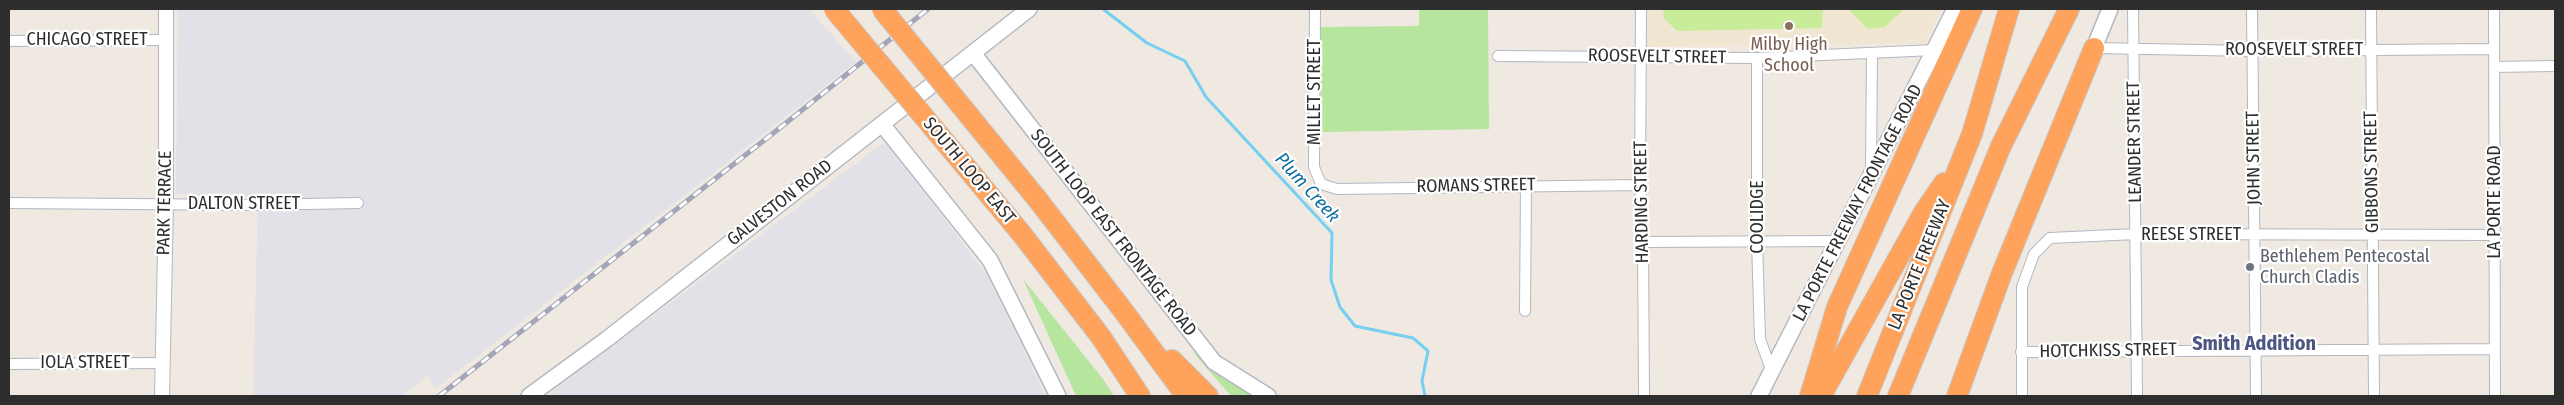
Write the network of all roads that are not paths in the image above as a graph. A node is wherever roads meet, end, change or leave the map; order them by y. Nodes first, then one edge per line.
1 (166, 9) edge
2 (834, 9) edge
3 (882, 9) edge
4 (1030, 9) edge
5 (1315, 9) edge
6 (1641, 9) edge
7 (1955, 9) edge
8 (1972, 9) edge
9 (2009, 9) edge
10 (2069, 9) edge
11 (2110, 9) edge
12 (2133, 9) edge
13 (2252, 9) edge
14 (2371, 9) edge
15 (2494, 9) edge
16 (9, 40) edge
17 (166, 40) junction
18 (2094, 48) junction
19 (1934, 50) junction
20 (2134, 50) junction
21 (2371, 50) junction
22 (2494, 50) junction
23 (2252, 51) junction
24 (973, 53) junction
25 (1872, 54) junction
26 (1498, 56) dead end
27 (1641, 56) junction
28 (1757, 58) junction
29 (2555, 66) edge
30 (2494, 67) junction
31 (882, 124) junction
32 (1964, 155) junction
33 (1318, 175) joint
34 (1872, 175) junction
35 (1640, 185) junction
36 (1526, 186) junction
37 (9, 203) edge
38 (166, 203) junction
39 (358, 203) dead end
40 (2373, 233) junction
41 (2136, 234) junction
42 (2495, 234) junction
43 (2255, 235) junction
44 (1757, 241) junction
45 (1838, 241) junction
46 (1643, 242) junction
47 (1525, 311) dead end
48 (1126, 313) junction
49 (2495, 349) junction
50 (2256, 350) junction
51 (2373, 350) junction
52 (2137, 351) junction
53 (2021, 352) junction
54 (1914, 359) junction
55 (162, 363) junction
56 (9, 364) edge
57 (1772, 373) junction
58 (162, 396) edge
59 (529, 396) edge
60 (1058, 396) edge
61 (1140, 396) edge
62 (1186, 396) edge
63 (1208, 396) edge
64 (1268, 396) edge
65 (1644, 396) edge
66 (1759, 396) edge
67 (1810, 396) edge
68 (1821, 396) edge
69 (1867, 396) edge
70 (1898, 396) edge
71 (1908, 396) edge
72 (1957, 396) edge
73 (2022, 396) edge
74 (2137, 396) edge
75 (2256, 396) edge
76 (2374, 396) edge
77 (2495, 396) edge

1 - 17 street, PARK TERRACE
2 - 61 highway, SOUTH LOOP EAST, bridge
3 - 48 highway, SOUTH LOOP EAST, bridge
4 - 24 main road, GALVESTON ROAD
5 - 33 street, MILLET STREET
6 - 27 street, HARDING STREET
7 - 19 main road, LA PORTE FREEWAY FRONTAGE ROAD
8 - 67 highway
9 - 32 highway, LA PORTE FREEWAY
10 - 54 highway, LA PORTE FREEWAY
11 - 18 main road
12 - 20 street, LEANDER STREET
13 - 23 street, JOHN STREET
14 - 21 street, GIBBONS STREET
15 - 22 street, LA PORTE ROAD
16 - 17 street, CHICAGO STREET
17 - 38 street, PARK TERRACE
18 - 20 street, ROOSEVELT STREET
18 - 72 highway
19 - 25 street, ROOSEVELT STREET
19 - 34 main road, LA PORTE FREEWAY FRONTAGE ROAD
20 - 23 street, ROOSEVELT STREET
20 - 41 street, LEANDER STREET
21 - 22 street, ROOSEVELT STREET
21 - 23 street, ROOSEVELT STREET
21 - 40 street, GIBBONS STREET
22 - 30 street, LA PORTE ROAD
23 - 43 street, JOHN STREET
24 - 31 main road, GALVESTON ROAD
24 - 64 main road, SOUTH LOOP EAST FRONTAGE ROAD
25 - 28 street, ROOSEVELT STREET
25 - 34 street
26 - 27 street, ROOSEVELT STREET
27 - 28 street, ROOSEVELT STREET
27 - 35 street, HARDING STREET
28 - 44 street, COOLIDGE
29 - 30 street
30 - 42 street, LA PORTE ROAD
31 - 59 main road, GALVESTON ROAD
31 - 60 main road
32 - 68 highway
32 - 69 highway, LA PORTE FREEWAY
33 - 36 street, ROMANS STREET
34 - 45 main road, LA PORTE FREEWAY FRONTAGE ROAD
35 - 36 street, ROMANS STREET
35 - 46 street, HARDING STREET
36 - 47 street
37 - 38 street, DALTON STREET
38 - 39 street, DALTON STREET
38 - 55 street, PARK TERRACE
40 - 42 street, REESE STREET
40 - 43 street, REESE STREET
40 - 51 street, GIBBONS STREET
41 - 43 street, REESE STREET
41 - 52 street, LEANDER STREET
41 - 53 street, REESE STREET
42 - 49 street, LA PORTE ROAD
43 - 50 street, JOHN STREET
44 - 45 street
44 - 46 street
44 - 57 street, COOLIDGE
45 - 57 main road, LA PORTE FREEWAY FRONTAGE ROAD
46 - 65 street, HARDING STREET
48 - 62 highway
48 - 63 highway
49 - 51 street, HOTCHKISS STREET
49 - 77 street, LA PORTE ROAD
50 - 51 street, HOTCHKISS STREET
50 - 52 street, HOTCHKISS STREET
50 - 75 street, JOHN STREET
51 - 76 street, GIBBONS STREET
52 - 53 street, HOTCHKISS STREET
52 - 74 street, LEANDER STREET
53 - 73 street
54 - 70 highway, LA PORTE FREEWAY
54 - 71 highway
55 - 56 street, IOLA STREET
55 - 58 street, PARK TERRACE
57 - 66 main road, LA PORTE FREEWAY FRONTAGE ROAD

